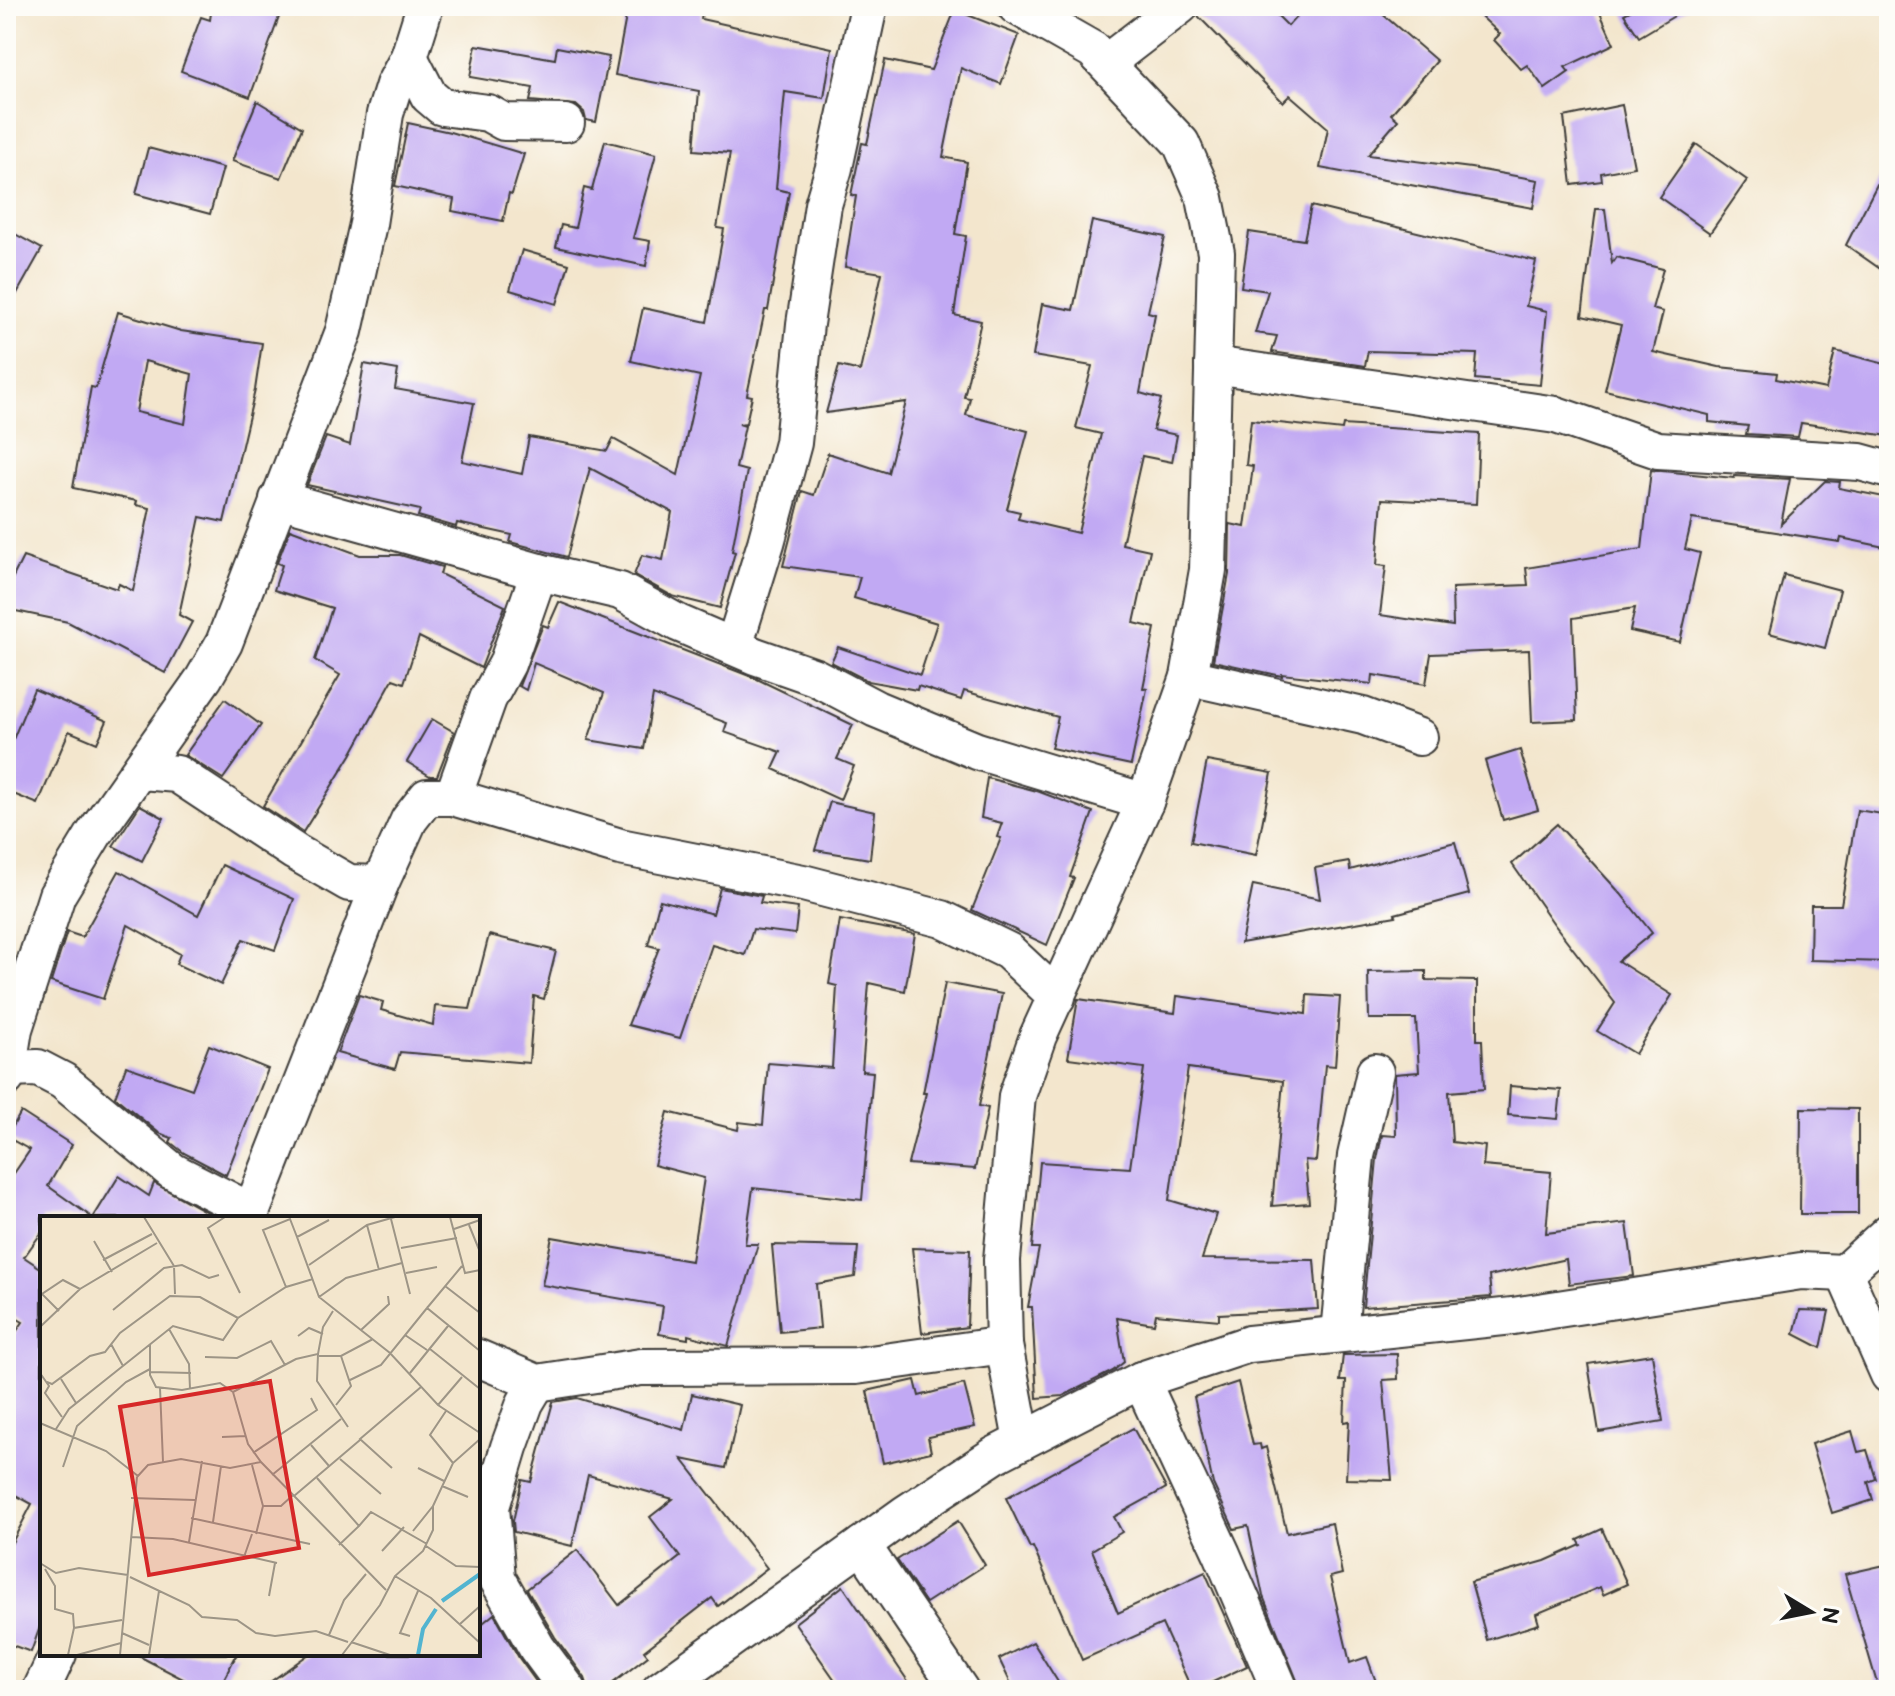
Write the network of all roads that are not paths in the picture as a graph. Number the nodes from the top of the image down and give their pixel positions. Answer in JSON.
{"nodes":[{"id":1,"x":425,"y":6,"type":"edge"},
{"id":2,"x":869,"y":6,"type":"edge"},
{"id":3,"x":1016,"y":6,"type":"edge"},
{"id":4,"x":1180,"y":6,"type":"edge"},
{"id":5,"x":409,"y":57,"type":"junction"},
{"id":6,"x":1106,"y":63,"type":"junction"},
{"id":7,"x":566,"y":123,"type":"dead end"},
{"id":8,"x":1213,"y":365,"type":"junction"},
{"id":9,"x":1889,"y":470,"type":"edge"},
{"id":10,"x":278,"y":499,"type":"junction"},
{"id":11,"x":539,"y":572,"type":"junction"},
{"id":12,"x":734,"y":646,"type":"junction"},
{"id":13,"x":1189,"y":677,"type":"junction"},
{"id":14,"x":1419,"y":737,"type":"dead end"},
{"id":15,"x":141,"y":771,"type":"junction"},
{"id":16,"x":453,"y":797,"type":"junction"},
{"id":17,"x":1145,"y":802,"type":"junction"},
{"id":18,"x":380,"y":884,"type":"junction"},
{"id":19,"x":1057,"y":997,"type":"junction"},
{"id":20,"x":1375,"y":1072,"type":"dead end"},
{"id":21,"x":7,"y":1074,"type":"edge"},
{"id":22,"x":250,"y":1215,"type":"edge"},
{"id":23,"x":1889,"y":1232,"type":"edge"},
{"id":24,"x":1844,"y":1273,"type":"junction"},
{"id":25,"x":1339,"y":1333,"type":"junction"},
{"id":26,"x":1004,"y":1345,"type":"junction"},
{"id":27,"x":480,"y":1359,"type":"edge"},
{"id":28,"x":1889,"y":1375,"type":"edge"},
{"id":29,"x":1141,"y":1380,"type":"junction"},
{"id":30,"x":537,"y":1383,"type":"junction"},
{"id":31,"x":1022,"y":1441,"type":"junction"},
{"id":32,"x":862,"y":1545,"type":"junction"},
{"id":33,"x":57,"y":1656,"type":"edge"},
{"id":34,"x":41,"y":1690,"type":"edge"},
{"id":35,"x":568,"y":1690,"type":"edge"},
{"id":36,"x":660,"y":1690,"type":"edge"},
{"id":37,"x":960,"y":1690,"type":"edge"},
{"id":38,"x":1280,"y":1690,"type":"edge"}],
"edges":[{"from":1,"to":5,"type":"street"},
{"from":2,"to":12,"type":"street"},
{"from":3,"to":6,"type":"street"},
{"from":4,"to":6,"type":"street"},
{"from":5,"to":7,"type":"street"},
{"from":5,"to":10,"type":"street"},
{"from":6,"to":8,"type":"street"},
{"from":8,"to":9,"type":"street"},
{"from":8,"to":13,"type":"street"},
{"from":10,"to":11,"type":"street"},
{"from":10,"to":15,"type":"street"},
{"from":11,"to":12,"type":"street"},
{"from":11,"to":16,"type":"street"},
{"from":12,"to":17,"type":"street"},
{"from":13,"to":14,"type":"street"},
{"from":13,"to":17,"type":"street"},
{"from":15,"to":18,"type":"street"},
{"from":15,"to":21,"type":"street"},
{"from":16,"to":18,"type":"street"},
{"from":16,"to":19,"type":"street"},
{"from":17,"to":19,"type":"street"},
{"from":18,"to":22,"type":"street"},
{"from":19,"to":26,"type":"street"},
{"from":20,"to":25,"type":"street"},
{"from":21,"to":22,"type":"street"},
{"from":23,"to":24,"type":"street"},
{"from":24,"to":25,"type":"street"},
{"from":24,"to":28,"type":"street"},
{"from":25,"to":29,"type":"street"},
{"from":26,"to":30,"type":"street"},
{"from":26,"to":31,"type":"street"},
{"from":27,"to":30,"type":"street"},
{"from":29,"to":31,"type":"street"},
{"from":29,"to":38,"type":"street"},
{"from":30,"to":35,"type":"street"},
{"from":31,"to":32,"type":"street"},
{"from":32,"to":36,"type":"street"},
{"from":32,"to":37,"type":"street"},
{"from":33,"to":34,"type":"street"}]}
